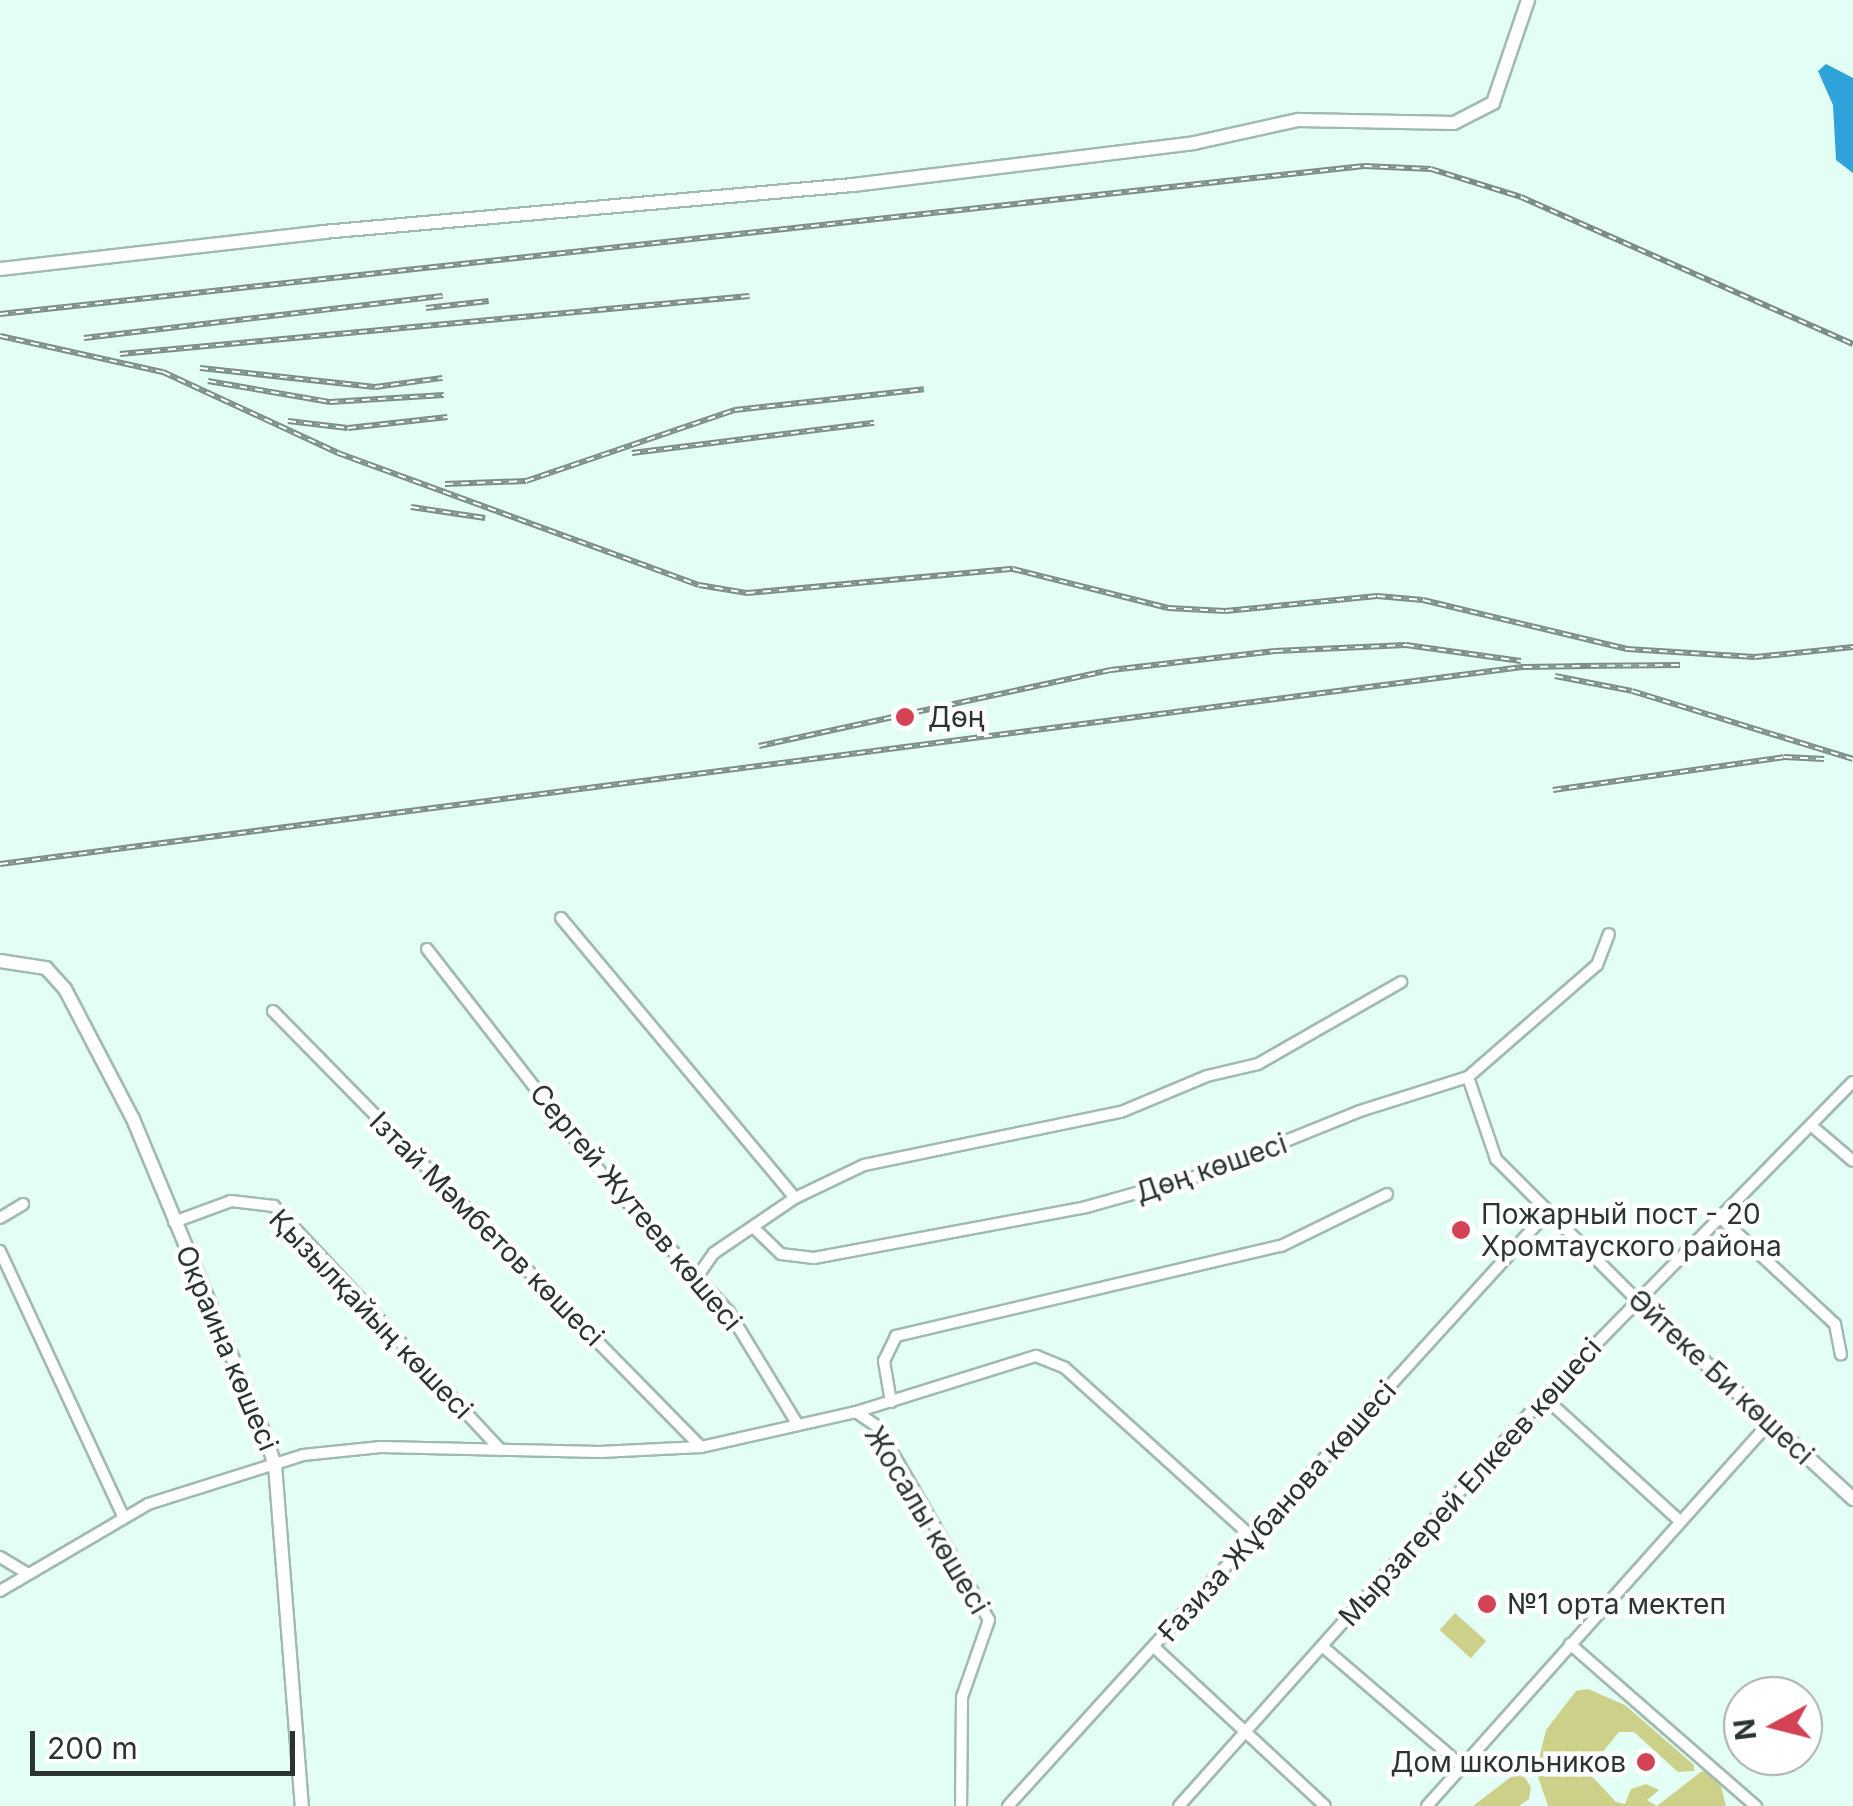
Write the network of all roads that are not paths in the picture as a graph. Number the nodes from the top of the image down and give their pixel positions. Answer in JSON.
{"nodes":[{"id":1,"x":1528,"y":0,"type":"edge"},
{"id":2,"x":0,"y":269,"type":"edge"},
{"id":3,"x":561,"y":918,"type":"dead end"},
{"id":4,"x":1609,"y":934,"type":"dead end"},
{"id":5,"x":427,"y":949,"type":"dead end"},
{"id":6,"x":0,"y":960,"type":"edge"},
{"id":7,"x":1401,"y":982,"type":"dead end"},
{"id":8,"x":273,"y":1011,"type":"dead end"},
{"id":9,"x":1468,"y":1077,"type":"junction"},
{"id":10,"x":1853,"y":1082,"type":"edge"},
{"id":11,"x":1814,"y":1127,"type":"junction"},
{"id":12,"x":1853,"y":1162,"type":"edge"},
{"id":13,"x":1387,"y":1194,"type":"dead end"},
{"id":14,"x":795,"y":1198,"type":"junction"},
{"id":15,"x":23,"y":1204,"type":"dead end"},
{"id":16,"x":1545,"y":1215,"type":"junction"},
{"id":17,"x":0,"y":1218,"type":"edge"},
{"id":18,"x":1723,"y":1220,"type":"junction"},
{"id":19,"x":174,"y":1222,"type":"junction"},
{"id":20,"x":755,"y":1229,"type":"junction"},
{"id":21,"x":0,"y":1251,"type":"edge"},
{"id":22,"x":697,"y":1277,"type":"junction"},
{"id":23,"x":1639,"y":1302,"type":"junction"},
{"id":24,"x":1841,"y":1354,"type":"dead end"},
{"id":25,"x":1544,"y":1397,"type":"junction"},
{"id":26,"x":891,"y":1402,"type":"junction"},
{"id":27,"x":856,"y":1412,"type":"junction"},
{"id":28,"x":1770,"y":1422,"type":"junction"},
{"id":29,"x":798,"y":1425,"type":"junction"},
{"id":30,"x":701,"y":1446,"type":"junction"},
{"id":31,"x":501,"y":1450,"type":"junction"},
{"id":32,"x":275,"y":1465,"type":"junction"},
{"id":33,"x":1853,"y":1499,"type":"edge"},
{"id":34,"x":124,"y":1518,"type":"junction"},
{"id":35,"x":1680,"y":1521,"type":"junction"},
{"id":36,"x":1253,"y":1538,"type":"junction"},
{"id":37,"x":0,"y":1557,"type":"edge"},
{"id":38,"x":28,"y":1574,"type":"junction"},
{"id":39,"x":0,"y":1591,"type":"edge"},
{"id":40,"x":1570,"y":1644,"type":"junction"},
{"id":41,"x":1322,"y":1646,"type":"junction"},
{"id":42,"x":1154,"y":1647,"type":"junction"},
{"id":43,"x":1246,"y":1732,"type":"junction"},
{"id":44,"x":1462,"y":1766,"type":"junction"},
{"id":45,"x":302,"y":1806,"type":"edge"},
{"id":46,"x":961,"y":1806,"type":"edge"},
{"id":47,"x":1008,"y":1806,"type":"edge"},
{"id":48,"x":1179,"y":1806,"type":"edge"},
{"id":49,"x":1325,"y":1806,"type":"edge"},
{"id":50,"x":1427,"y":1806,"type":"edge"},
{"id":51,"x":1756,"y":1806,"type":"edge"}],
"edges":[{"from":1,"to":2,"type":"street"},
{"from":3,"to":14,"type":"street"},
{"from":4,"to":9,"type":"street","name":"Дөң көшесі"},
{"from":5,"to":22,"type":"street","name":"Сергей Жутеев көшесі"},
{"from":6,"to":19,"type":"street","name":"Окраина көшесі"},
{"from":7,"to":14,"type":"street"},
{"from":8,"to":30,"type":"street","name":"Ізтай Мәмбетов көшесі"},
{"from":9,"to":16,"type":"street","name":"Әйтеке Би көшесі"},
{"from":9,"to":20,"type":"street","name":"Дөң көшесі"},
{"from":10,"to":11,"type":"street","name":"Мырзагерей Елкеев көшесі"},
{"from":11,"to":12,"type":"street"},
{"from":11,"to":18,"type":"street","name":"Мырзагерей Елкеев көшесі"},
{"from":13,"to":26,"type":"street"},
{"from":14,"to":20,"type":"street"},
{"from":15,"to":17,"type":"street"},
{"from":16,"to":23,"type":"street","name":"Әйтеке Би көшесі"},
{"from":16,"to":36,"type":"street","name":"Ғазиза Жұбанова көшесі"},
{"from":18,"to":23,"type":"street","name":"Мырзагерей Елкеев көшесі"},
{"from":18,"to":24,"type":"street"},
{"from":19,"to":31,"type":"street","name":"Қызылқайың көшесі"},
{"from":19,"to":32,"type":"street","name":"Окраина көшесі"},
{"from":20,"to":22,"type":"street"},
{"from":21,"to":34,"type":"street"},
{"from":22,"to":29,"type":"street","name":"Сергей Жутеев көшесі"},
{"from":23,"to":25,"type":"street","name":"Мырзагерей Елкеев көшесі"},
{"from":23,"to":28,"type":"street","name":"Әйтеке Би көшесі"},
{"from":25,"to":35,"type":"street"},
{"from":25,"to":41,"type":"street","name":"Мырзагерей Елкеев көшесі"},
{"from":26,"to":27,"type":"street"},
{"from":26,"to":36,"type":"street"},
{"from":27,"to":29,"type":"street"},
{"from":27,"to":46,"type":"street","name":"Жосалы көшесі"},
{"from":28,"to":33,"type":"street","name":"Әйтеке Би көшесі"},
{"from":28,"to":35,"type":"street"},
{"from":29,"to":30,"type":"street"},
{"from":30,"to":31,"type":"street"},
{"from":31,"to":32,"type":"street"},
{"from":32,"to":34,"type":"street"},
{"from":32,"to":45,"type":"street","name":"Окраина көшесі"},
{"from":34,"to":38,"type":"street"},
{"from":35,"to":40,"type":"street"},
{"from":36,"to":42,"type":"street","name":"Ғазиза Жұбанова көшесі"},
{"from":37,"to":38,"type":"street"},
{"from":38,"to":39,"type":"street"},
{"from":40,"to":44,"type":"street"},
{"from":40,"to":51,"type":"street"},
{"from":41,"to":43,"type":"street","name":"Мырзагерей Елкеев көшесі"},
{"from":41,"to":44,"type":"street"},
{"from":42,"to":43,"type":"street"},
{"from":42,"to":47,"type":"street","name":"Ғазиза Жұбанова көшесі"},
{"from":43,"to":48,"type":"street","name":"Мырзагерей Елкеев көшесі"},
{"from":43,"to":49,"type":"street"},
{"from":44,"to":50,"type":"street"}]}
